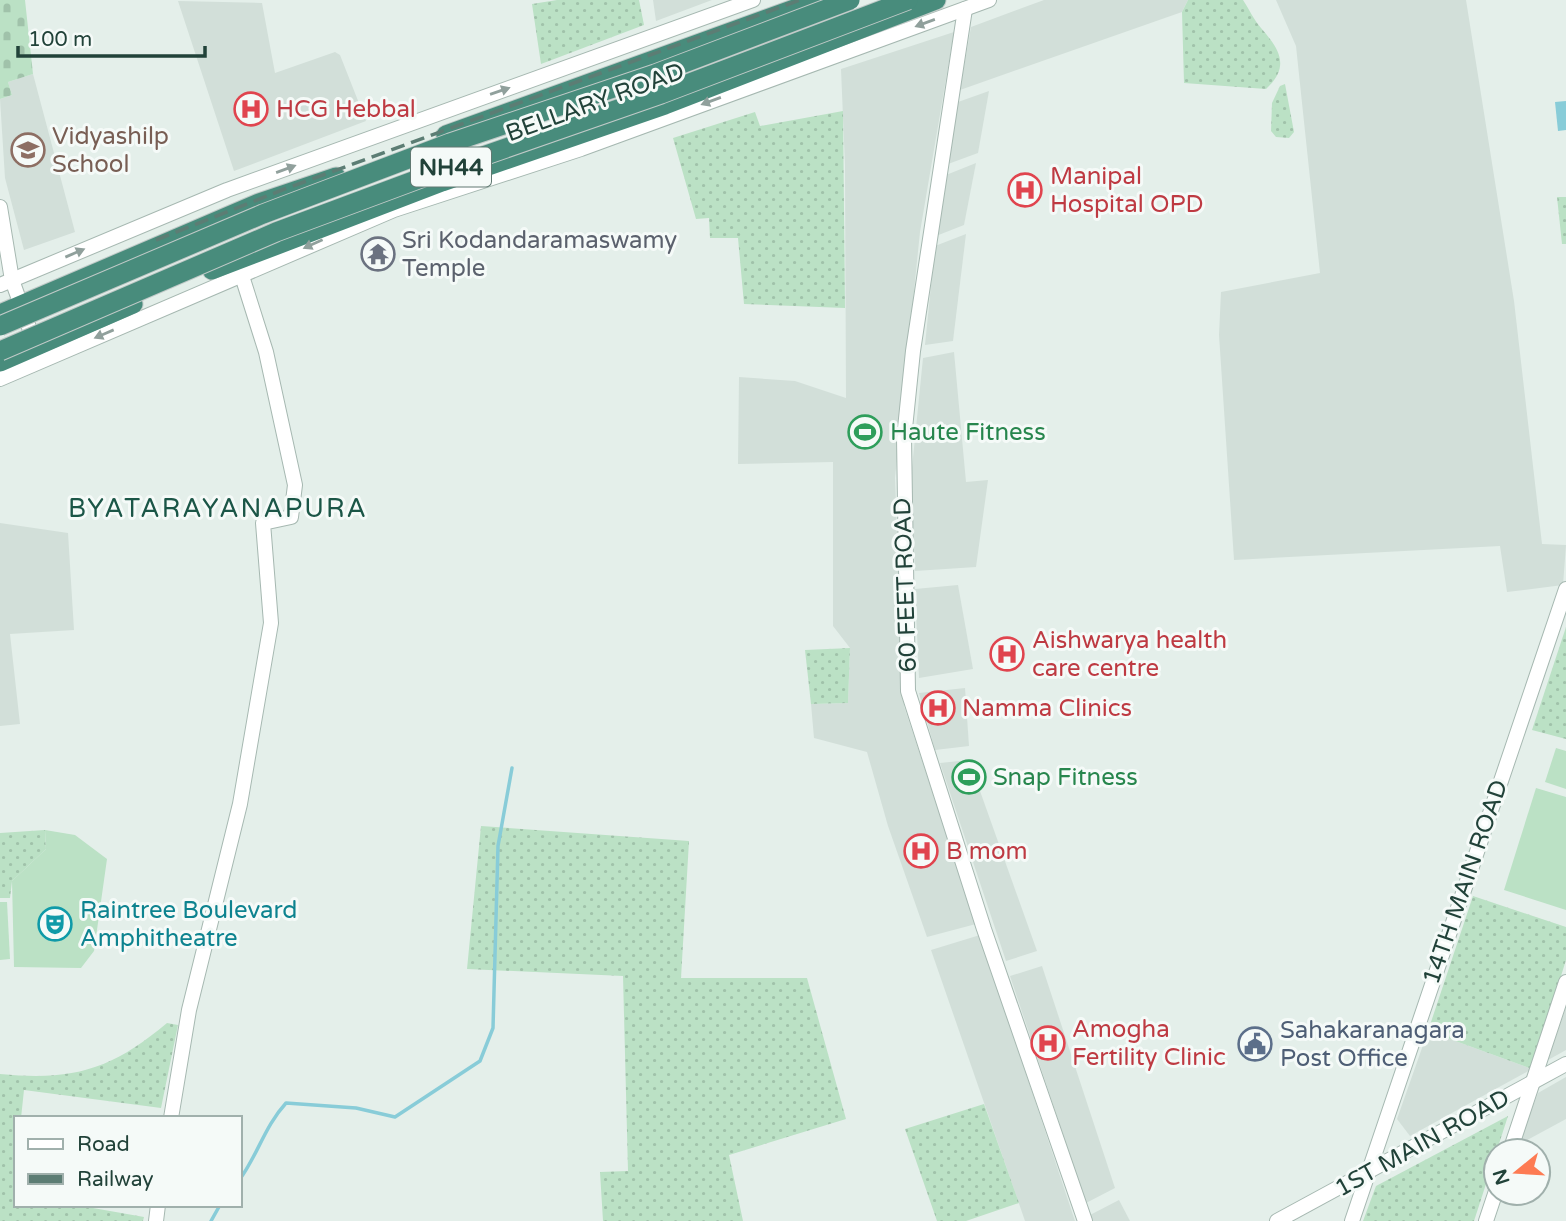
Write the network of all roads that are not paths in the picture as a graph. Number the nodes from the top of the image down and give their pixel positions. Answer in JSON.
{"nodes":[{"id":1,"x":753,"y":0,"type":"edge"},
{"id":2,"x":819,"y":0,"type":"edge"},
{"id":3,"x":850,"y":0,"type":"edge"},
{"id":4,"x":908,"y":0,"type":"edge"},
{"id":5,"x":936,"y":0,"type":"edge"},
{"id":6,"x":989,"y":0,"type":"edge"},
{"id":7,"x":965,"y":9,"type":"junction"},
{"id":8,"x":0,"y":207,"type":"edge"},
{"id":9,"x":242,"y":275,"type":"junction"},
{"id":10,"x":6,"y":283,"type":"edge"},
{"id":11,"x":21,"y":305,"type":"junction"},
{"id":12,"x":0,"y":314,"type":"edge"},
{"id":13,"x":0,"y":326,"type":"edge"},
{"id":14,"x":36,"y":347,"type":"junction"},
{"id":15,"x":0,"y":351,"type":"edge"},
{"id":16,"x":0,"y":362,"type":"edge"},
{"id":17,"x":0,"y":379,"type":"edge"},
{"id":18,"x":1566,"y":590,"type":"edge"},
{"id":19,"x":1566,"y":982,"type":"edge"},
{"id":20,"x":1566,"y":1064,"type":"edge"},
{"id":21,"x":1534,"y":1081,"type":"junction"},
{"id":22,"x":170,"y":1116,"type":"edge"},
{"id":23,"x":1515,"y":1137,"type":"edge"},
{"id":24,"x":1369,"y":1173,"type":"junction"},
{"id":25,"x":1085,"y":1221,"type":"edge"},
{"id":26,"x":1277,"y":1221,"type":"edge"},
{"id":27,"x":1352,"y":1221,"type":"edge"}],
"edges":[{"from":10,"to":1,"type":"street","one_way":true},
{"from":2,"to":11,"type":"highway","name":"BELLARY ROAD"},
{"from":3,"to":13,"type":"highway","name":"BELLARY ROAD","number":"NH44","bridge":true},
{"from":4,"to":15,"type":"highway","name":"BELLARY ROAD","number":"NH44","bridge":true},
{"from":5,"to":14,"type":"highway","name":"BELLARY ROAD"},
{"from":6,"to":7,"type":"street"},
{"from":7,"to":9,"type":"street","one_way":true},
{"from":7,"to":25,"type":"street","name":"60 FEET ROAD"},
{"from":8,"to":10,"type":"street"},
{"from":9,"to":17,"type":"street","one_way":true},
{"from":9,"to":22,"type":"street"},
{"from":10,"to":11,"type":"street"},
{"from":11,"to":12,"type":"highway","name":"BELLARY ROAD"},
{"from":11,"to":14,"type":"street"},
{"from":14,"to":16,"type":"highway","name":"BELLARY ROAD"},
{"from":18,"to":24,"type":"street","name":"14TH MAIN ROAD"},
{"from":19,"to":21,"type":"street"},
{"from":20,"to":21,"type":"street","name":"1ST MAIN ROAD"},
{"from":21,"to":23,"type":"street"},
{"from":21,"to":24,"type":"street","name":"1ST MAIN ROAD"},
{"from":24,"to":26,"type":"street","name":"1ST MAIN ROAD"},
{"from":24,"to":27,"type":"street","name":"14TH MAIN ROAD"}]}
